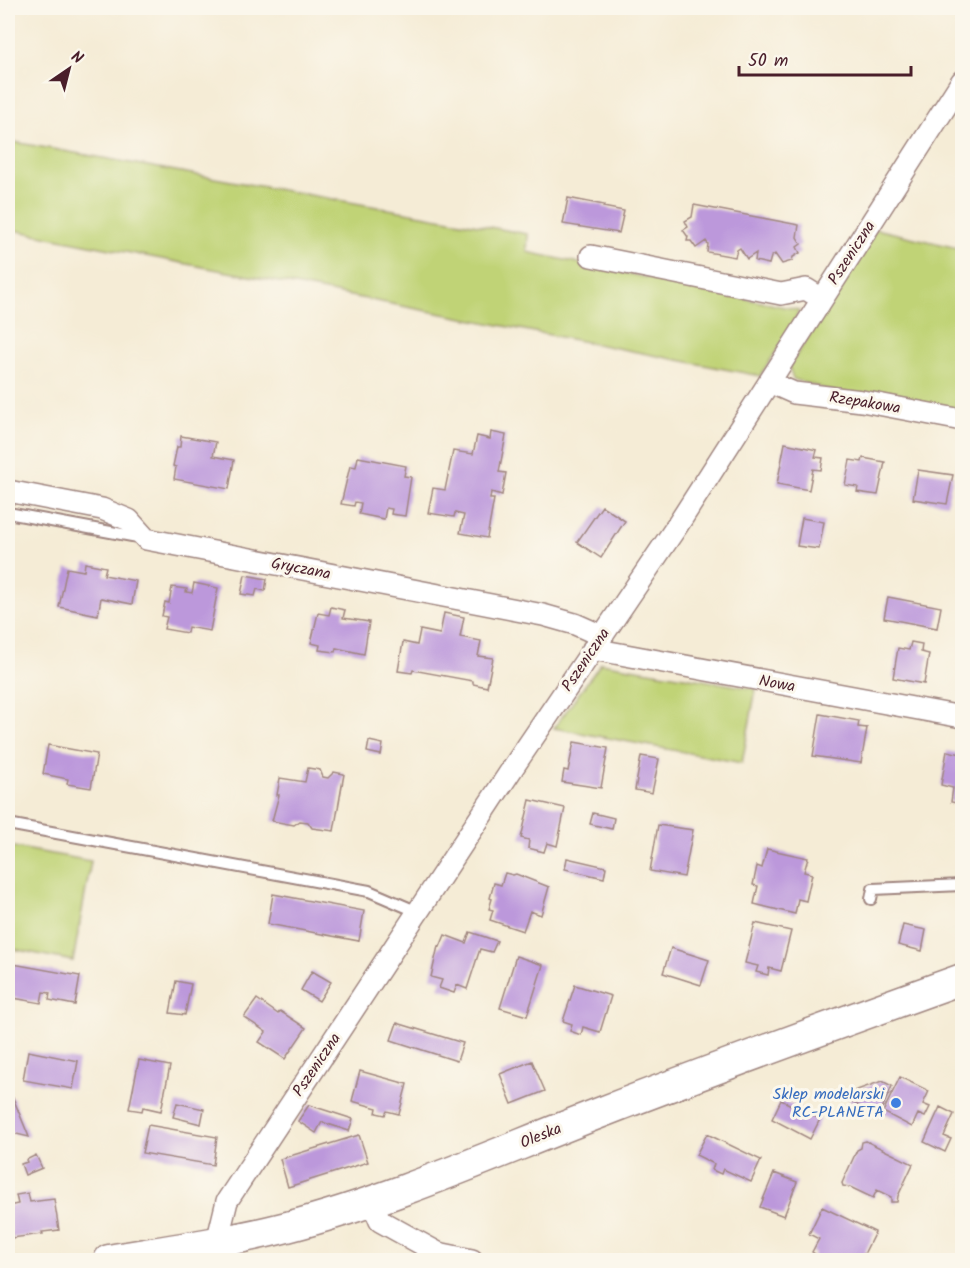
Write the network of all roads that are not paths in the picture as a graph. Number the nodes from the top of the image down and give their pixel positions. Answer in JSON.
{"nodes":[{"id":1,"x":963,"y":81,"type":"edge"},
{"id":2,"x":591,"y":256,"type":"dead end"},
{"id":3,"x":822,"y":299,"type":"junction"},
{"id":4,"x":769,"y":382,"type":"junction"},
{"id":5,"x":963,"y":420,"type":"edge"},
{"id":6,"x":8,"y":490,"type":"edge"},
{"id":7,"x":8,"y":513,"type":"edge"},
{"id":8,"x":146,"y":539,"type":"junction"},
{"id":9,"x":597,"y":643,"type":"junction"},
{"id":10,"x":963,"y":717,"type":"edge"},
{"id":11,"x":8,"y":824,"type":"edge"},
{"id":12,"x":963,"y":885,"type":"edge"},
{"id":13,"x":871,"y":899,"type":"dead end"},
{"id":14,"x":418,"y":912,"type":"junction"},
{"id":15,"x":963,"y":979,"type":"edge"},
{"id":16,"x":372,"y":1201,"type":"junction"},
{"id":17,"x":218,"y":1242,"type":"junction"},
{"id":18,"x":109,"y":1260,"type":"edge"},
{"id":19,"x":472,"y":1260,"type":"edge"}],
"edges":[{"from":1,"to":3,"type":"street","name":"Pszeniczna"},
{"from":2,"to":3,"type":"street"},
{"from":3,"to":4,"type":"street","name":"Pszeniczna"},
{"from":4,"to":5,"type":"street","name":"Rzepakowa"},
{"from":4,"to":9,"type":"street","name":"Pszeniczna"},
{"from":6,"to":8,"type":"street"},
{"from":7,"to":8,"type":"lane"},
{"from":8,"to":9,"type":"street","name":"Gryczana"},
{"from":9,"to":10,"type":"street","name":"Nowa"},
{"from":9,"to":14,"type":"street","name":"Pszeniczna"},
{"from":11,"to":14,"type":"lane"},
{"from":12,"to":13,"type":"lane"},
{"from":14,"to":17,"type":"street","name":"Pszeniczna"},
{"from":15,"to":16,"type":"main road","name":"Oleska"},
{"from":16,"to":17,"type":"main road","name":"Oleska"},
{"from":16,"to":19,"type":"street"},
{"from":17,"to":18,"type":"main road","name":"Oleska"}]}
